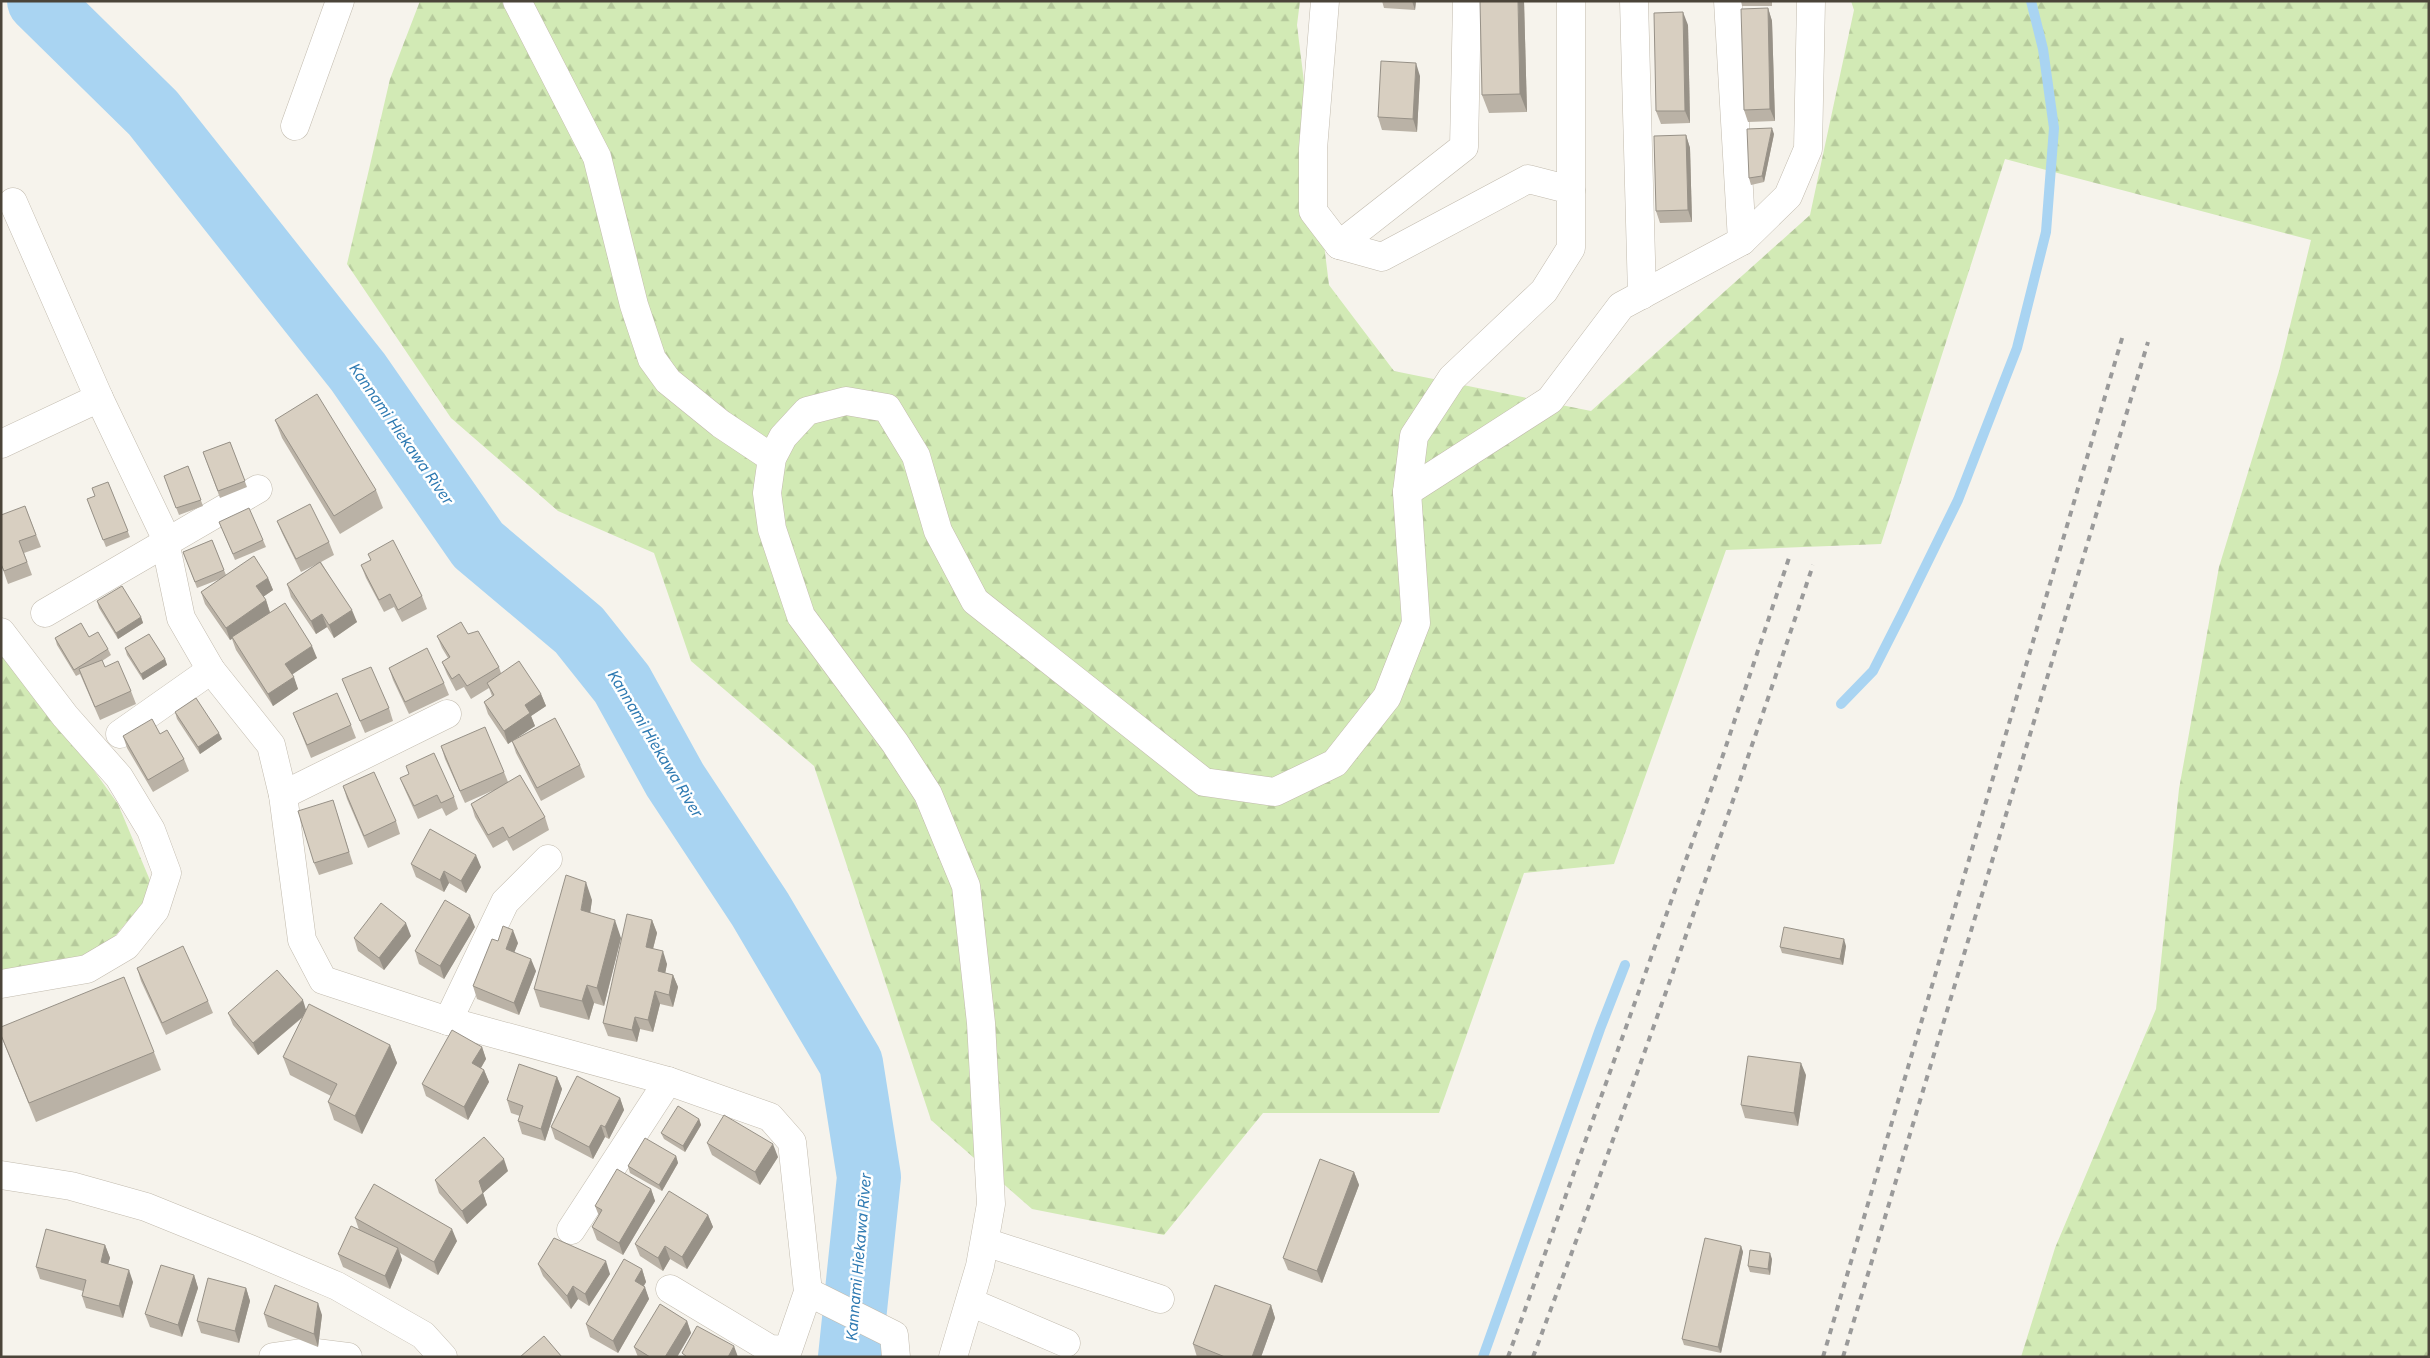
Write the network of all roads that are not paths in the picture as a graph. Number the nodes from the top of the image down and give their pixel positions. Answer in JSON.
{"nodes":[{"id":1,"x":340,"y":1,"type":"edge"},
{"id":2,"x":517,"y":1,"type":"edge"},
{"id":3,"x":1325,"y":1,"type":"edge"},
{"id":4,"x":1467,"y":1,"type":"edge"},
{"id":5,"x":1571,"y":1,"type":"edge"},
{"id":6,"x":1634,"y":1,"type":"edge"},
{"id":7,"x":1728,"y":1,"type":"edge"},
{"id":8,"x":1811,"y":1,"type":"edge"},
{"id":9,"x":295,"y":126,"type":"dead end"},
{"id":10,"x":1570,"y":190,"type":"junction"},
{"id":11,"x":13,"y":202,"type":"dead end"},
{"id":12,"x":1742,"y":241,"type":"junction"},
{"id":13,"x":1339,"y":245,"type":"junction"},
{"id":14,"x":1642,"y":295,"type":"junction"},
{"id":15,"x":99,"y":398,"type":"junction"},
{"id":16,"x":1,"y":444,"type":"edge"},
{"id":17,"x":772,"y":458,"type":"junction"},
{"id":18,"x":258,"y":489,"type":"dead end"},
{"id":19,"x":1407,"y":492,"type":"junction"},
{"id":20,"x":165,"y":544,"type":"junction"},
{"id":21,"x":45,"y":613,"type":"dead end"},
{"id":22,"x":1,"y":632,"type":"edge"},
{"id":23,"x":211,"y":670,"type":"junction"},
{"id":24,"x":447,"y":714,"type":"dead end"},
{"id":25,"x":120,"y":734,"type":"dead end"},
{"id":26,"x":283,"y":795,"type":"junction"},
{"id":27,"x":548,"y":859,"type":"dead end"},
{"id":28,"x":1,"y":984,"type":"edge"},
{"id":29,"x":448,"y":1021,"type":"junction"},
{"id":30,"x":668,"y":1082,"type":"junction"},
{"id":31,"x":1,"y":1175,"type":"edge"},
{"id":32,"x":572,"y":1230,"type":"dead end"},
{"id":33,"x":985,"y":1242,"type":"junction"},
{"id":34,"x":670,"y":1289,"type":"dead end"},
{"id":35,"x":808,"y":1292,"type":"junction"},
{"id":36,"x":1160,"y":1299,"type":"dead end"},
{"id":37,"x":970,"y":1302,"type":"junction"},
{"id":38,"x":1066,"y":1343,"type":"dead end"},
{"id":39,"x":895,"y":1346,"type":"edge"},
{"id":40,"x":273,"y":1357,"type":"edge"},
{"id":41,"x":348,"y":1357,"type":"edge"},
{"id":42,"x":443,"y":1357,"type":"edge"},
{"id":43,"x":953,"y":1357,"type":"edge"}],
"edges":[{"from":1,"to":9,"type":"street"},
{"from":2,"to":17,"type":"street"},
{"from":3,"to":13,"type":"street"},
{"from":4,"to":13,"type":"street"},
{"from":5,"to":10,"type":"street"},
{"from":6,"to":14,"type":"street"},
{"from":7,"to":12,"type":"street"},
{"from":8,"to":12,"type":"street"},
{"from":10,"to":13,"type":"street"},
{"from":10,"to":19,"type":"street"},
{"from":11,"to":15,"type":"street"},
{"from":12,"to":14,"type":"street"},
{"from":14,"to":19,"type":"street"},
{"from":15,"to":16,"type":"street"},
{"from":15,"to":20,"type":"street"},
{"from":17,"to":19,"type":"street"},
{"from":17,"to":33,"type":"street"},
{"from":18,"to":20,"type":"street"},
{"from":20,"to":21,"type":"street"},
{"from":20,"to":23,"type":"street"},
{"from":22,"to":28,"type":"street"},
{"from":23,"to":25,"type":"street"},
{"from":23,"to":26,"type":"street"},
{"from":24,"to":26,"type":"street"},
{"from":26,"to":29,"type":"street"},
{"from":27,"to":29,"type":"street"},
{"from":29,"to":30,"type":"street"},
{"from":30,"to":32,"type":"street"},
{"from":30,"to":35,"type":"street"},
{"from":31,"to":42,"type":"street"},
{"from":33,"to":36,"type":"street"},
{"from":33,"to":37,"type":"street"},
{"from":34,"to":35,"type":"street"},
{"from":35,"to":39,"type":"street"},
{"from":37,"to":38,"type":"street"},
{"from":37,"to":43,"type":"street"},
{"from":40,"to":41,"type":"street"}]}
